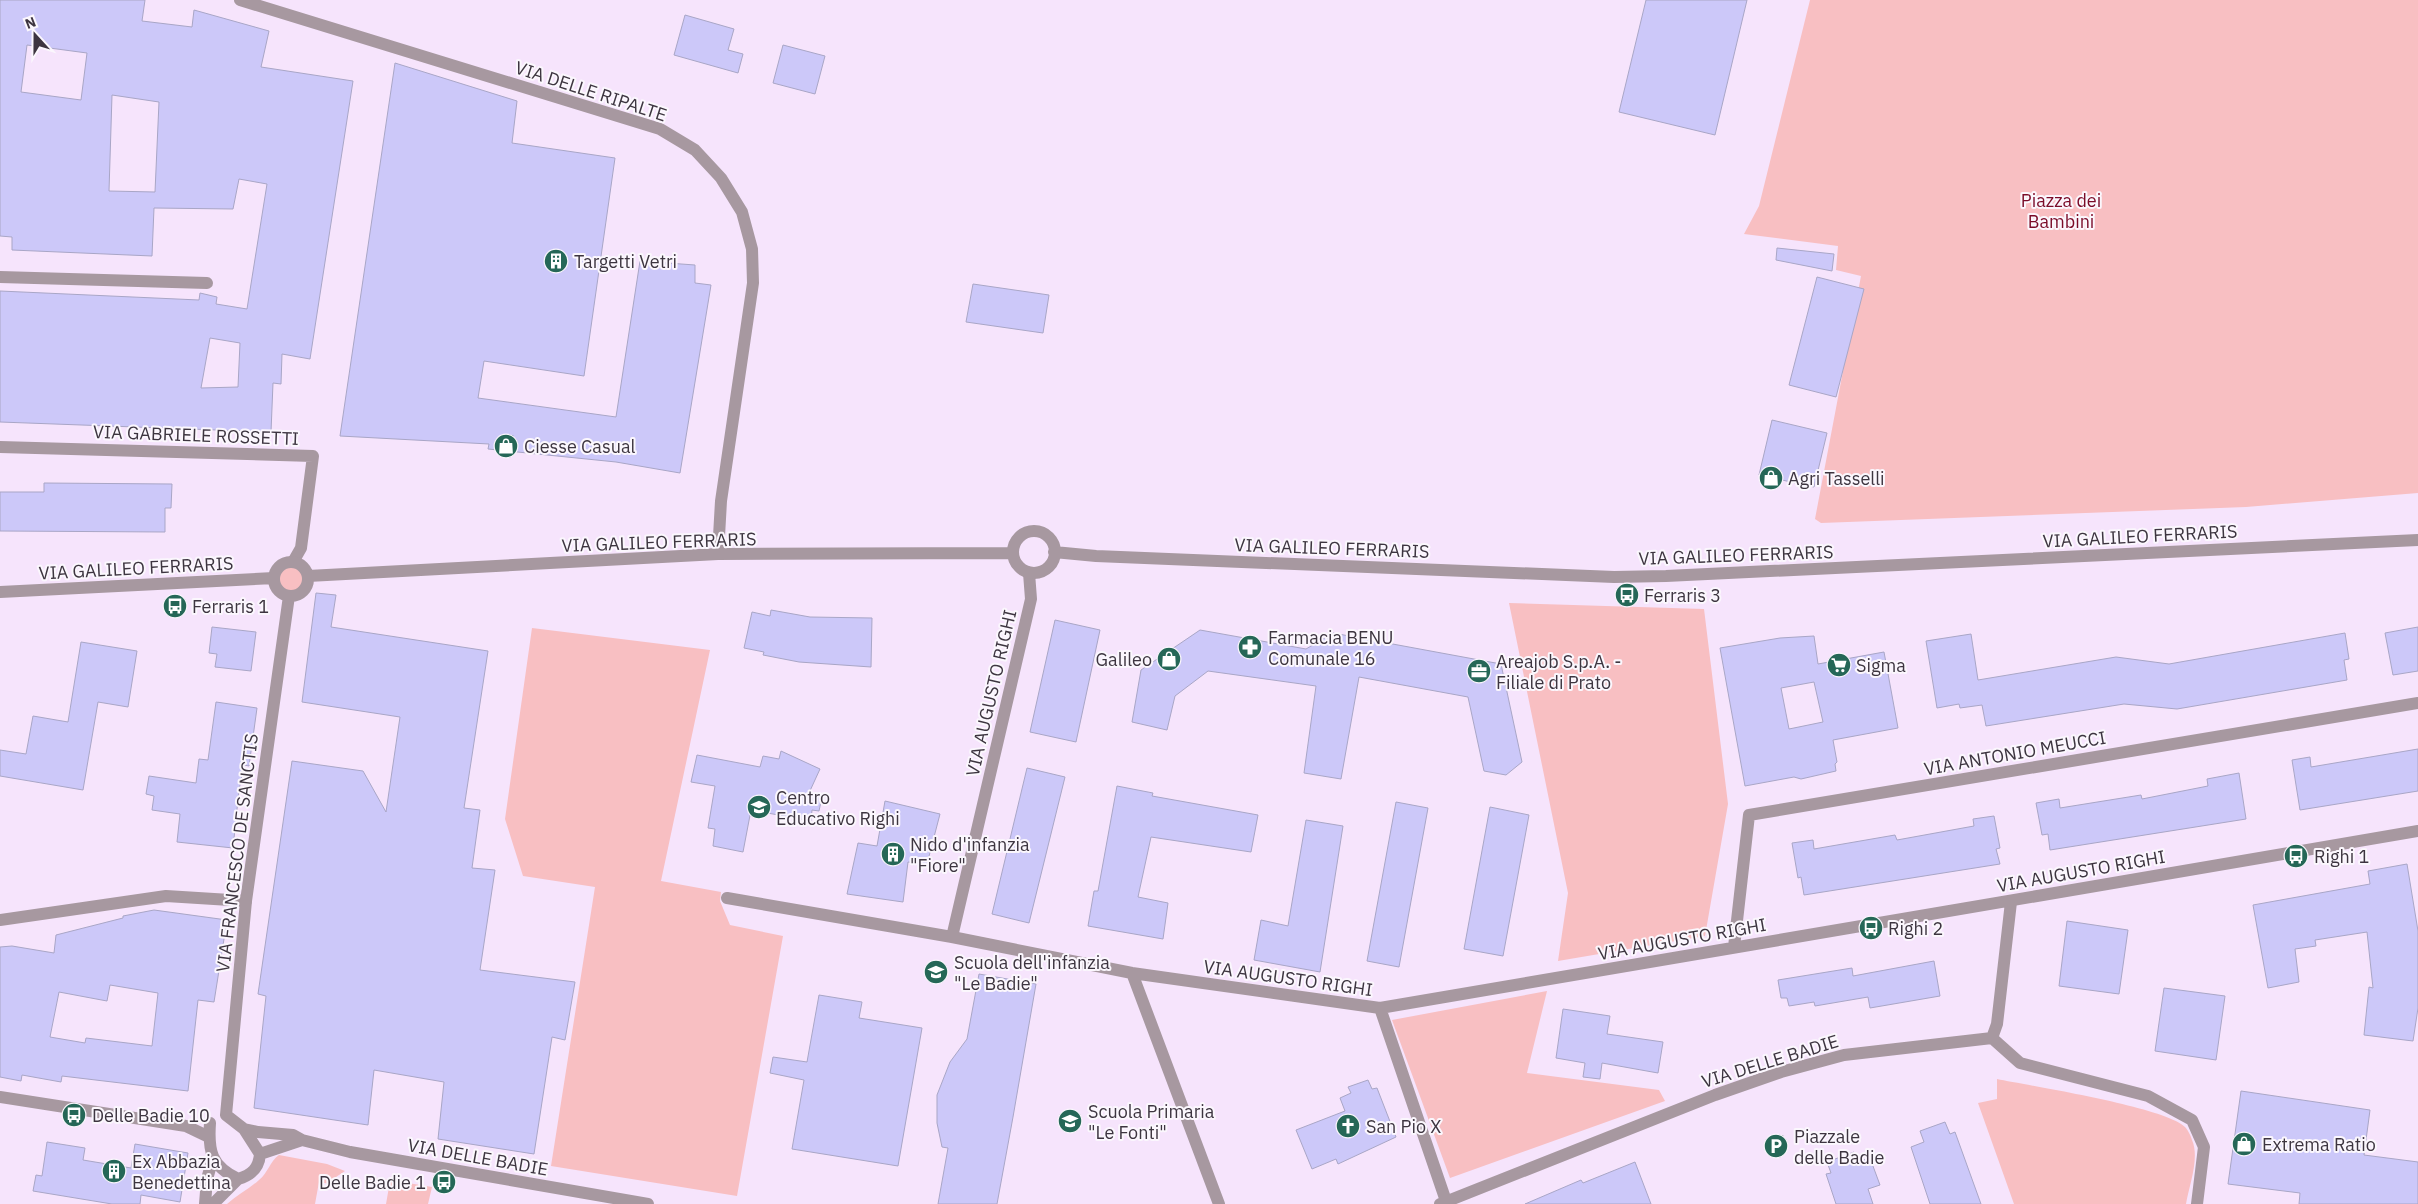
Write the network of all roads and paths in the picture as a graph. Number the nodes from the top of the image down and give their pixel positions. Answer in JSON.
{"nodes":[{"id":1,"x":240,"y":0,"type":"edge"},
{"id":2,"x":0,"y":277,"type":"edge"},
{"id":3,"x":207,"y":283,"type":"dead end"},
{"id":4,"x":0,"y":447,"type":"edge"},
{"id":5,"x":2418,"y":540,"type":"edge"},
{"id":6,"x":1054,"y":552,"type":"junction"},
{"id":7,"x":1013,"y":553,"type":"junction"},
{"id":8,"x":718,"y":554,"type":"junction"},
{"id":9,"x":293,"y":562,"type":"junction"},
{"id":10,"x":1029,"y":573,"type":"junction"},
{"id":11,"x":308,"y":576,"type":"junction"},
{"id":12,"x":274,"y":578,"type":"junction"},
{"id":13,"x":0,"y":592,"type":"edge"},
{"id":14,"x":289,"y":596,"type":"junction"},
{"id":15,"x":2418,"y":703,"type":"edge"},
{"id":16,"x":2418,"y":830,"type":"edge"},
{"id":17,"x":727,"y":898,"type":"dead end"},
{"id":18,"x":246,"y":901,"type":"junction"},
{"id":19,"x":2011,"y":902,"type":"junction"},
{"id":20,"x":0,"y":920,"type":"edge"},
{"id":21,"x":952,"y":937,"type":"junction"},
{"id":22,"x":1734,"y":947,"type":"junction"},
{"id":23,"x":1132,"y":973,"type":"junction"},
{"id":24,"x":1380,"y":1008,"type":"junction"},
{"id":25,"x":1992,"y":1038,"type":"junction"},
{"id":26,"x":0,"y":1097,"type":"edge"},
{"id":27,"x":226,"y":1115,"type":"junction"},
{"id":28,"x":210,"y":1122,"type":"junction"},
{"id":29,"x":186,"y":1126,"type":"junction"},
{"id":30,"x":244,"y":1129,"type":"junction"},
{"id":31,"x":209,"y":1137,"type":"junction"},
{"id":32,"x":302,"y":1140,"type":"junction"},
{"id":33,"x":260,"y":1154,"type":"junction"},
{"id":34,"x":213,"y":1158,"type":"junction"},
{"id":35,"x":238,"y":1179,"type":"junction"},
{"id":36,"x":616,"y":1201,"type":"edge"},
{"id":37,"x":1444,"y":1203,"type":"edge"},
{"id":38,"x":205,"y":1204,"type":"edge"},
{"id":39,"x":213,"y":1204,"type":"edge"},
{"id":40,"x":648,"y":1204,"type":"edge"},
{"id":41,"x":1219,"y":1204,"type":"edge"},
{"id":42,"x":2197,"y":1204,"type":"edge"}],
"edges":[{"from":1,"to":8,"type":"street","name":"VIA DELLE RIPALTE"},
{"from":2,"to":3,"type":"street"},
{"from":4,"to":9,"type":"street","name":"VIA GABRIELE ROSSETTI"},
{"from":5,"to":6,"type":"street","name":"VIA GALILEO FERRARIS"},
{"from":6,"to":7,"type":"street"},
{"from":6,"to":10,"type":"street"},
{"from":7,"to":8,"type":"street","name":"VIA GALILEO FERRARIS"},
{"from":7,"to":10,"type":"street"},
{"from":8,"to":11,"type":"street","name":"VIA GALILEO FERRARIS"},
{"from":9,"to":11,"type":"street"},
{"from":9,"to":12,"type":"street"},
{"from":10,"to":21,"type":"street","name":"VIA AUGUSTO RIGHI"},
{"from":11,"to":14,"type":"street"},
{"from":12,"to":13,"type":"street","name":"VIA GALILEO FERRARIS"},
{"from":12,"to":14,"type":"street"},
{"from":14,"to":18,"type":"street","name":"VIA FRANCESCO DE SANCTIS"},
{"from":15,"to":22,"type":"street","name":"VIA ANTONIO MEUCCI"},
{"from":16,"to":19,"type":"street","name":"VIA AUGUSTO RIGHI"},
{"from":17,"to":21,"type":"street","name":"VIA AUGUSTO RIGHI"},
{"from":18,"to":20,"type":"street"},
{"from":18,"to":27,"type":"street","name":"VIA FRANCESCO DE SANCTIS"},
{"from":19,"to":22,"type":"street","name":"VIA AUGUSTO RIGHI"},
{"from":19,"to":25,"type":"street"},
{"from":21,"to":23,"type":"street","name":"VIA AUGUSTO RIGHI"},
{"from":22,"to":24,"type":"street","name":"VIA AUGUSTO RIGHI"},
{"from":23,"to":24,"type":"street","name":"VIA AUGUSTO RIGHI"},
{"from":23,"to":41,"type":"street"},
{"from":24,"to":37,"type":"street"},
{"from":25,"to":37,"type":"street","name":"VIA DELLE BADIE"},
{"from":25,"to":42,"type":"street"},
{"from":26,"to":29,"type":"street"},
{"from":27,"to":28,"type":"street"},
{"from":27,"to":30,"type":"street"},
{"from":28,"to":29,"type":"street"},
{"from":28,"to":31,"type":"street"},
{"from":29,"to":31,"type":"street"},
{"from":30,"to":32,"type":"street","name":"VIA DELLE BADIE"},
{"from":30,"to":33,"type":"street"},
{"from":31,"to":34,"type":"street"},
{"from":32,"to":33,"type":"street"},
{"from":32,"to":36,"type":"street","name":"VIA DELLE BADIE"},
{"from":33,"to":35,"type":"street"},
{"from":34,"to":35,"type":"street"},
{"from":34,"to":38,"type":"street"},
{"from":35,"to":39,"type":"street"},
{"from":36,"to":40,"type":"street","name":"VIA DELLE BADIE"}]}
